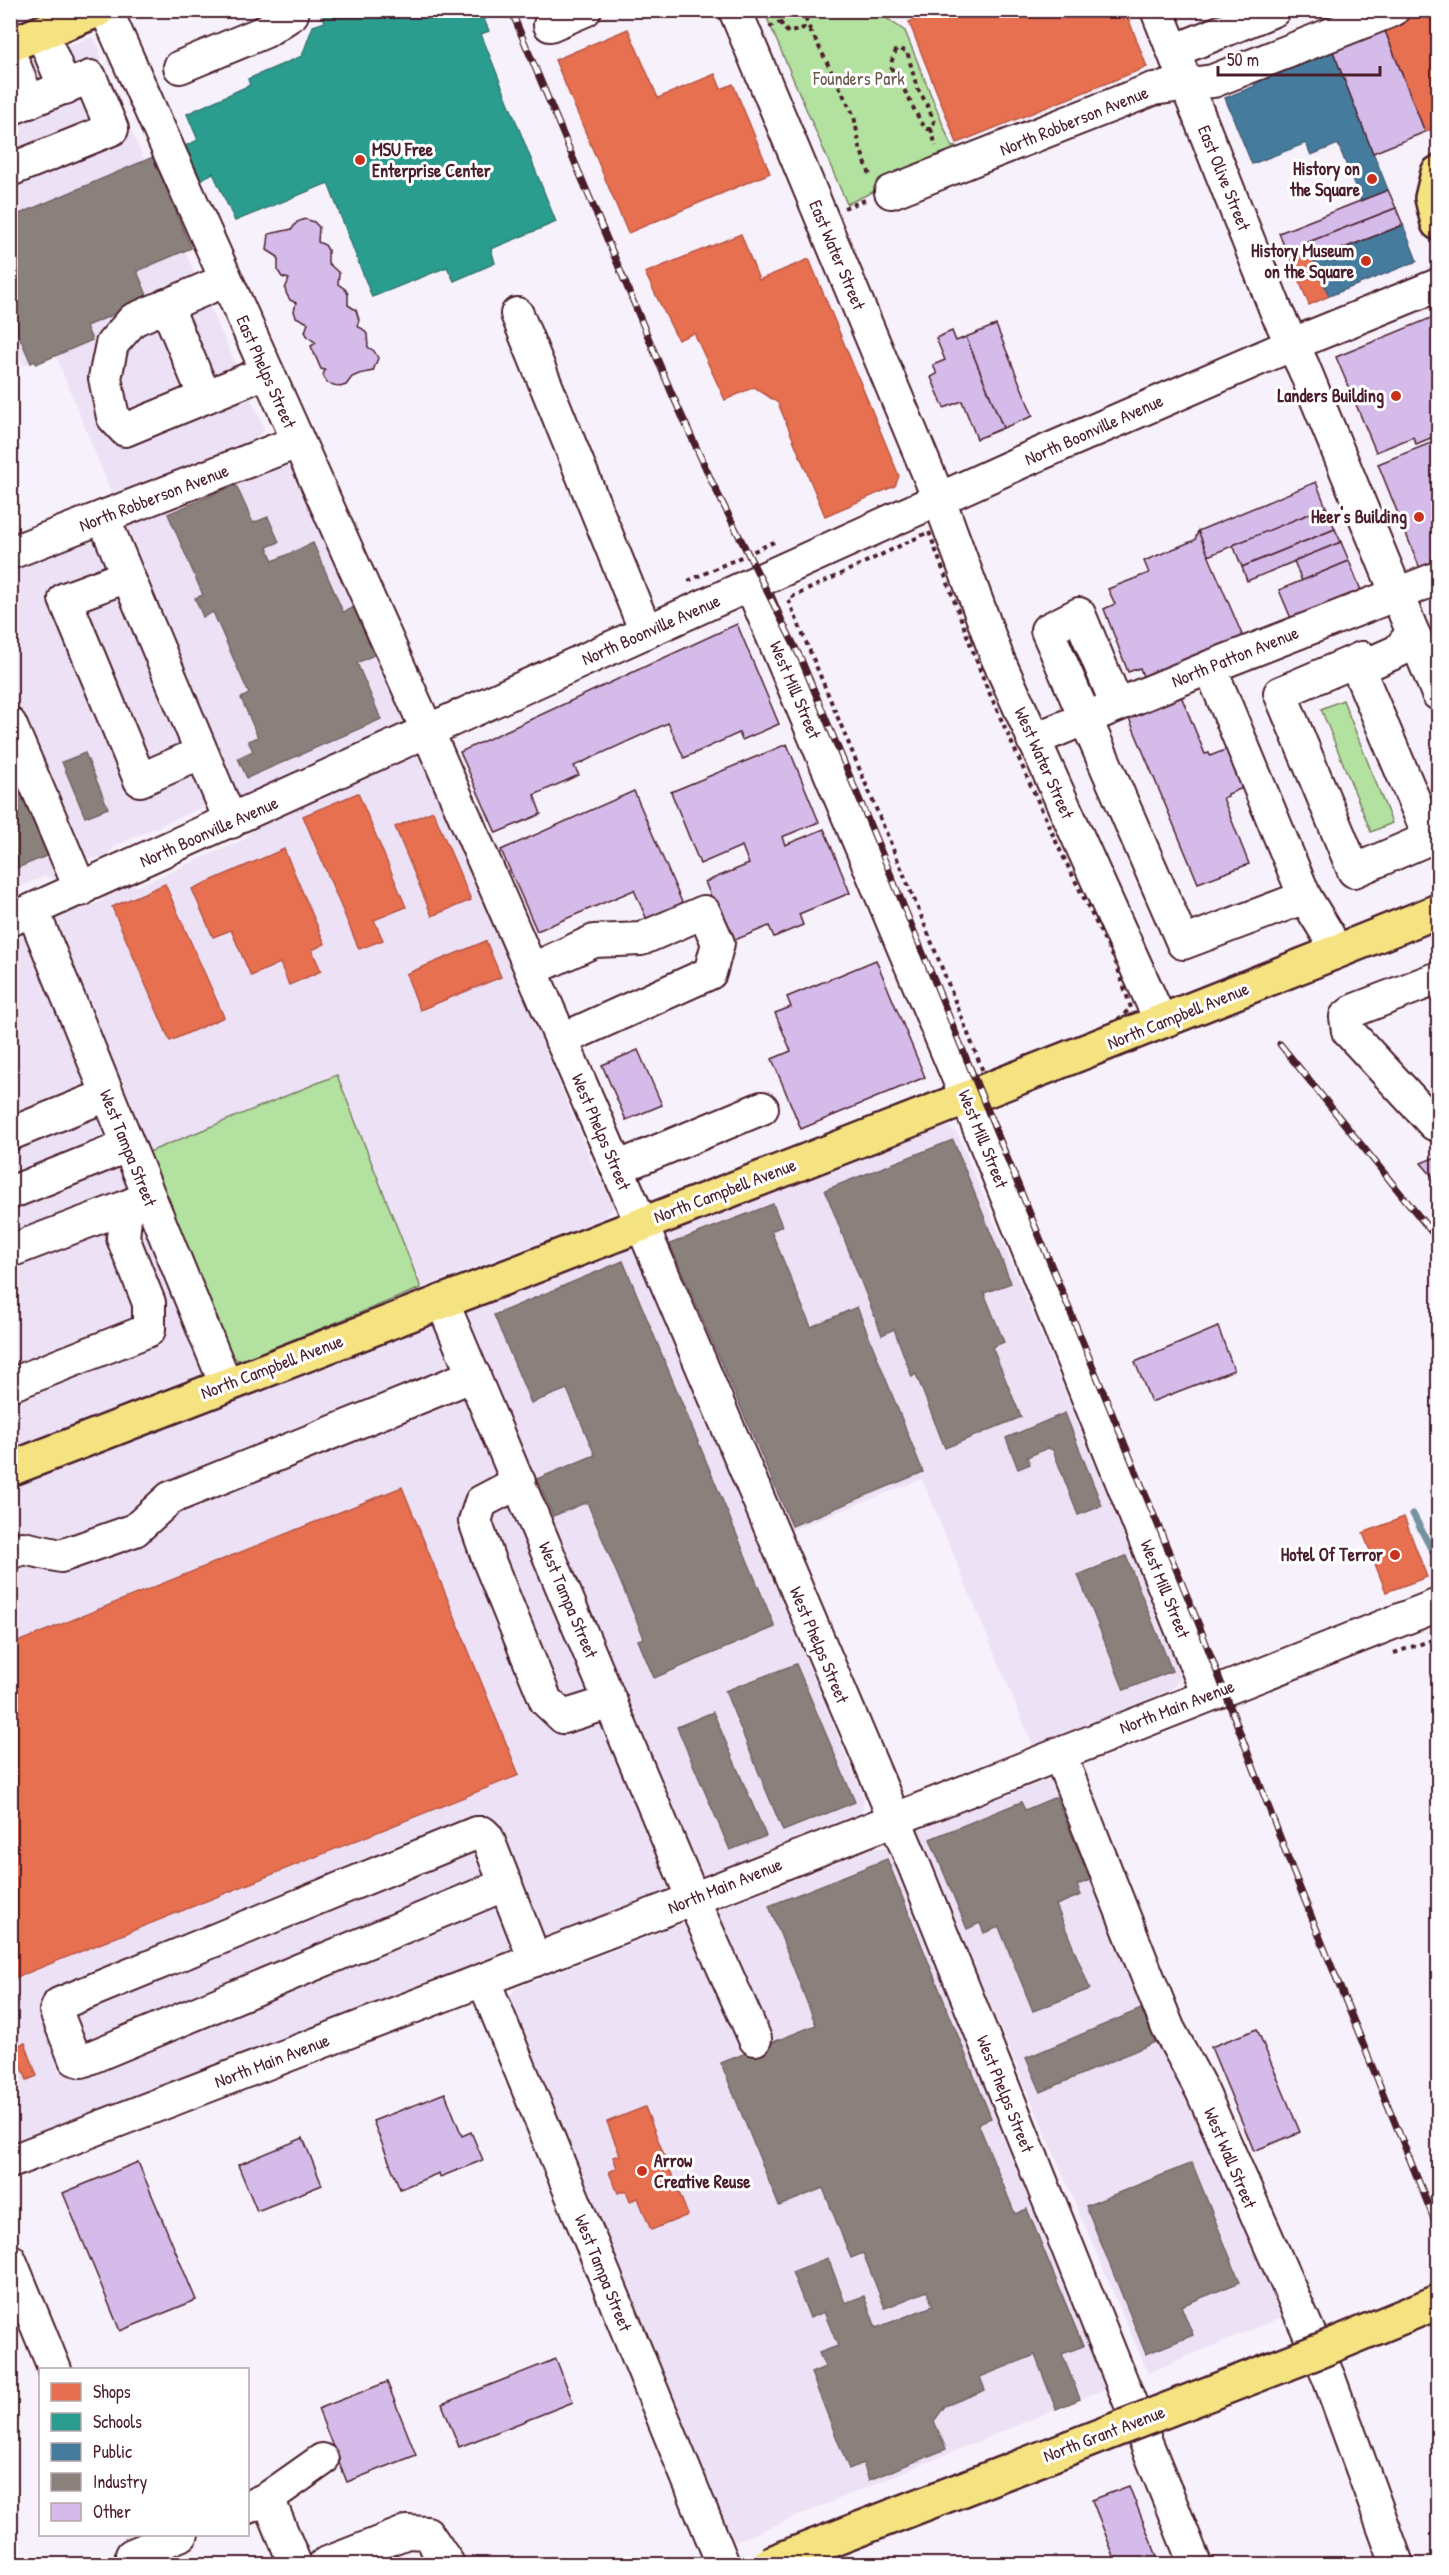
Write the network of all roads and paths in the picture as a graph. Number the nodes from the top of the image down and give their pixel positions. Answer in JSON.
{"nodes":[{"id":1,"x":98,"y":10,"type":"edge"},
{"id":2,"x":106,"y":10,"type":"edge"},
{"id":3,"x":293,"y":10,"type":"edge"},
{"id":4,"x":585,"y":10,"type":"edge"},
{"id":5,"x":735,"y":10,"type":"edge"},
{"id":6,"x":780,"y":10,"type":"edge"},
{"id":7,"x":802,"y":10,"type":"edge"},
{"id":8,"x":1157,"y":10,"type":"edge"},
{"id":9,"x":1274,"y":10,"type":"edge"},
{"id":10,"x":1393,"y":10,"type":"edge"},
{"id":11,"x":780,"y":21,"type":"junction"},
{"id":12,"x":550,"y":25,"type":"dead end"},
{"id":13,"x":767,"y":28,"type":"dead end"},
{"id":14,"x":42,"y":33,"type":"junction"},
{"id":15,"x":812,"y":33,"type":"junction"},
{"id":16,"x":10,"y":45,"type":"edge"},
{"id":17,"x":1174,"y":51,"type":"junction"},
{"id":18,"x":10,"y":55,"type":"edge"},
{"id":19,"x":180,"y":67,"type":"dead end"},
{"id":20,"x":1186,"y":84,"type":"junction"},
{"id":21,"x":64,"y":88,"type":"junction"},
{"id":22,"x":20,"y":106,"type":"edge"},
{"id":23,"x":932,"y":129,"type":"junction"},
{"id":24,"x":10,"y":170,"type":"edge"},
{"id":25,"x":944,"y":173,"type":"junction"},
{"id":26,"x":1438,"y":173,"type":"edge"},
{"id":27,"x":876,"y":192,"type":"junction"},
{"id":28,"x":847,"y":207,"type":"dead end"},
{"id":29,"x":1438,"y":223,"type":"edge"},
{"id":30,"x":226,"y":280,"type":"junction"},
{"id":31,"x":1438,"y":285,"type":"edge"},
{"id":32,"x":166,"y":305,"type":"junction"},
{"id":33,"x":517,"y":314,"type":"dead end"},
{"id":34,"x":1293,"y":344,"type":"junction"},
{"id":35,"x":266,"y":372,"type":"junction"},
{"id":36,"x":205,"y":398,"type":"junction"},
{"id":37,"x":297,"y":442,"type":"junction"},
{"id":38,"x":939,"y":499,"type":"junction"},
{"id":39,"x":103,"y":517,"type":"junction"},
{"id":40,"x":10,"y":554,"type":"edge"},
{"id":41,"x":127,"y":576,"type":"junction"},
{"id":42,"x":1438,"y":578,"type":"edge"},
{"id":43,"x":751,"y":585,"type":"junction"},
{"id":44,"x":1397,"y":593,"type":"junction"},
{"id":45,"x":646,"y":632,"type":"junction"},
{"id":46,"x":1411,"y":638,"type":"junction"},
{"id":47,"x":1358,"y":660,"type":"junction"},
{"id":48,"x":1210,"y":667,"type":"junction"},
{"id":49,"x":1438,"y":694,"type":"edge"},
{"id":50,"x":1117,"y":705,"type":"junction"},
{"id":51,"x":1086,"y":718,"type":"junction"},
{"id":52,"x":10,"y":724,"type":"edge"},
{"id":53,"x":428,"y":732,"type":"junction"},
{"id":54,"x":1033,"y":740,"type":"junction"},
{"id":55,"x":201,"y":753,"type":"junction"},
{"id":56,"x":231,"y":822,"type":"junction"},
{"id":57,"x":902,"y":868,"type":"joint"},
{"id":58,"x":81,"y":890,"type":"junction"},
{"id":59,"x":1305,"y":897,"type":"junction"},
{"id":60,"x":1438,"y":911,"type":"edge"},
{"id":61,"x":22,"y":915,"type":"edge"},
{"id":62,"x":1335,"y":953,"type":"junction"},
{"id":63,"x":531,"y":970,"type":"junction"},
{"id":64,"x":1438,"y":978,"type":"edge"},
{"id":65,"x":1161,"y":1022,"type":"junction"},
{"id":66,"x":561,"y":1040,"type":"junction"},
{"id":67,"x":107,"y":1095,"type":"junction"},
{"id":68,"x":967,"y":1099,"type":"junction"},
{"id":69,"x":762,"y":1108,"type":"dead end"},
{"id":70,"x":1438,"y":1122,"type":"edge"},
{"id":71,"x":10,"y":1134,"type":"edge"},
{"id":72,"x":127,"y":1146,"type":"junction"},
{"id":73,"x":617,"y":1168,"type":"junction"},
{"id":74,"x":10,"y":1193,"type":"edge"},
{"id":75,"x":137,"y":1202,"type":"junction"},
{"id":76,"x":640,"y":1223,"type":"junction"},
{"id":77,"x":10,"y":1251,"type":"edge"},
{"id":78,"x":442,"y":1301,"type":"junction"},
{"id":79,"x":474,"y":1375,"type":"junction"},
{"id":80,"x":10,"y":1385,"type":"edge"},
{"id":81,"x":226,"y":1385,"type":"junction"},
{"id":82,"x":10,"y":1469,"type":"edge"},
{"id":83,"x":519,"y":1482,"type":"junction"},
{"id":84,"x":10,"y":1553,"type":"edge"},
{"id":85,"x":1438,"y":1605,"type":"edge"},
{"id":86,"x":1208,"y":1695,"type":"junction"},
{"id":87,"x":611,"y":1702,"type":"junction"},
{"id":88,"x":1059,"y":1753,"type":"junction"},
{"id":89,"x":893,"y":1819,"type":"junction"},
{"id":90,"x":506,"y":1884,"type":"junction"},
{"id":91,"x":693,"y":1899,"type":"junction"},
{"id":92,"x":535,"y":1960,"type":"junction"},
{"id":93,"x":484,"y":1980,"type":"junction"},
{"id":94,"x":755,"y":2039,"type":"dead end"},
{"id":95,"x":10,"y":2162,"type":"edge"},
{"id":96,"x":10,"y":2260,"type":"edge"},
{"id":97,"x":1438,"y":2302,"type":"edge"},
{"id":98,"x":54,"y":2368,"type":"edge"},
{"id":99,"x":322,"y":2460,"type":"dead end"},
{"id":100,"x":258,"y":2502,"type":"edge"},
{"id":101,"x":179,"y":2536,"type":"edge"},
{"id":102,"x":130,"y":2552,"type":"edge"},
{"id":103,"x":296,"y":2565,"type":"edge"},
{"id":104,"x":325,"y":2565,"type":"edge"},
{"id":105,"x":448,"y":2565,"type":"edge"},
{"id":106,"x":723,"y":2565,"type":"edge"},
{"id":107,"x":769,"y":2565,"type":"edge"},
{"id":108,"x":1195,"y":2565,"type":"edge"},
{"id":109,"x":1397,"y":2565,"type":"edge"}],
"edges":[{"from":1,"to":14,"type":"main road"},
{"from":2,"to":30,"type":"street","name":"East Phelps Street"},
{"from":3,"to":19,"type":"street"},
{"from":4,"to":12,"type":"street"},
{"from":5,"to":38,"type":"street","name":"East Water Street"},
{"from":6,"to":11,"type":"path"},
{"from":7,"to":15,"type":"path"},
{"from":8,"to":17,"type":"street","name":"East Olive Street"},
{"from":9,"to":17,"type":"street"},
{"from":10,"to":20,"type":"street","name":"North Robberson Avenue"},
{"from":11,"to":13,"type":"path"},
{"from":11,"to":15,"type":"path"},
{"from":14,"to":16,"type":"main road"},
{"from":14,"to":21,"type":"street"},
{"from":15,"to":27,"type":"path"},
{"from":17,"to":20,"type":"street","name":"East Olive Street"},
{"from":18,"to":22,"type":"street"},
{"from":20,"to":25,"type":"street","name":"North Robberson Avenue"},
{"from":20,"to":34,"type":"street","name":"East Olive Street"},
{"from":21,"to":22,"type":"street"},
{"from":21,"to":24,"type":"street"},
{"from":23,"to":23,"type":"path"},
{"from":23,"to":25,"type":"path"},
{"from":25,"to":27,"type":"street","name":"North Robberson Avenue"},
{"from":26,"to":29,"type":"main road"},
{"from":27,"to":28,"type":"path"},
{"from":30,"to":32,"type":"street"},
{"from":30,"to":35,"type":"street","name":"East Phelps Street"},
{"from":31,"to":34,"type":"street","name":"North Boonville Avenue"},
{"from":32,"to":36,"type":"street"},
{"from":32,"to":36,"type":"street"},
{"from":33,"to":45,"type":"street"},
{"from":34,"to":38,"type":"street","name":"North Boonville Avenue"},
{"from":34,"to":44,"type":"street","name":"East Olive Street"},
{"from":35,"to":36,"type":"street"},
{"from":35,"to":37,"type":"street","name":"East Phelps Street"},
{"from":37,"to":39,"type":"street","name":"North Robberson Avenue"},
{"from":37,"to":53,"type":"street","name":"East Phelps Street"},
{"from":38,"to":43,"type":"street","name":"North Boonville Avenue"},
{"from":38,"to":54,"type":"street","name":"West Water Street"},
{"from":39,"to":40,"type":"street","name":"North Robberson Avenue"},
{"from":39,"to":41,"type":"street"},
{"from":41,"to":55,"type":"street"},
{"from":41,"to":55,"type":"street"},
{"from":42,"to":44,"type":"street","name":"North Patton Avenue"},
{"from":43,"to":45,"type":"street","name":"North Boonville Avenue"},
{"from":43,"to":68,"type":"street","name":"West Mill Street"},
{"from":44,"to":46,"type":"street","name":"East Olive Street"},
{"from":44,"to":48,"type":"street","name":"North Patton Avenue"},
{"from":45,"to":53,"type":"street","name":"North Boonville Avenue"},
{"from":46,"to":47,"type":"street"},
{"from":46,"to":49,"type":"street","name":"East Olive Street"},
{"from":47,"to":47,"type":"street"},
{"from":48,"to":50,"type":"street","name":"North Patton Avenue"},
{"from":48,"to":59,"type":"street"},
{"from":50,"to":51,"type":"street","name":"North Patton Avenue"},
{"from":50,"to":51,"type":"street"},
{"from":51,"to":54,"type":"street","name":"North Patton Avenue"},
{"from":51,"to":59,"type":"street"},
{"from":52,"to":58,"type":"street"},
{"from":53,"to":56,"type":"street","name":"North Boonville Avenue"},
{"from":53,"to":63,"type":"street","name":"West Phelps Street"},
{"from":54,"to":65,"type":"street","name":"West Water Street"},
{"from":55,"to":56,"type":"street"},
{"from":56,"to":58,"type":"street","name":"North Boonville Avenue"},
{"from":57,"to":57,"type":"path"},
{"from":58,"to":61,"type":"street","name":"North Boonville Avenue"},
{"from":59,"to":62,"type":"street"},
{"from":60,"to":62,"type":"main road","name":"North Campbell Avenue"},
{"from":61,"to":67,"type":"street","name":"West Tampa Street"},
{"from":62,"to":65,"type":"main road","name":"North Campbell Avenue"},
{"from":63,"to":66,"type":"street","name":"West Phelps Street"},
{"from":63,"to":66,"type":"street"},
{"from":64,"to":70,"type":"street"},
{"from":65,"to":68,"type":"main road","name":"North Campbell Avenue"},
{"from":66,"to":73,"type":"street","name":"West Phelps Street"},
{"from":67,"to":71,"type":"street"},
{"from":67,"to":72,"type":"street","name":"West Tampa Street"},
{"from":68,"to":76,"type":"main road","name":"North Campbell Avenue"},
{"from":68,"to":86,"type":"street","name":"West Mill Street"},
{"from":69,"to":73,"type":"street"},
{"from":72,"to":74,"type":"street"},
{"from":72,"to":75,"type":"street","name":"West Tampa Street"},
{"from":73,"to":76,"type":"street","name":"West Phelps Street"},
{"from":75,"to":77,"type":"street"},
{"from":75,"to":80,"type":"street"},
{"from":75,"to":81,"type":"street","name":"West Tampa Street"},
{"from":76,"to":78,"type":"main road","name":"North Campbell Avenue"},
{"from":76,"to":89,"type":"street","name":"West Phelps Street"},
{"from":78,"to":79,"type":"street","name":"West Tampa Street"},
{"from":78,"to":81,"type":"main road","name":"North Campbell Avenue"},
{"from":79,"to":83,"type":"street","name":"West Tampa Street"},
{"from":79,"to":84,"type":"street"},
{"from":81,"to":82,"type":"main road","name":"North Campbell Avenue"},
{"from":83,"to":87,"type":"street","name":"West Tampa Street"},
{"from":83,"to":87,"type":"street"},
{"from":85,"to":86,"type":"street","name":"North Main Avenue"},
{"from":86,"to":88,"type":"street","name":"North Main Avenue"},
{"from":87,"to":91,"type":"street","name":"West Tampa Street"},
{"from":88,"to":89,"type":"street","name":"North Main Avenue"},
{"from":88,"to":109,"type":"street","name":"West Wall Street"},
{"from":89,"to":91,"type":"street","name":"North Main Avenue"},
{"from":89,"to":108,"type":"street","name":"West Phelps Street"},
{"from":90,"to":90,"type":"street"},
{"from":90,"to":92,"type":"street"},
{"from":91,"to":92,"type":"street","name":"North Main Avenue"},
{"from":91,"to":94,"type":"street","name":"West Tampa Street"},
{"from":92,"to":93,"type":"street","name":"North Main Avenue"},
{"from":93,"to":95,"type":"street","name":"North Main Avenue"},
{"from":93,"to":106,"type":"street","name":"West Tampa Street"},
{"from":96,"to":98,"type":"street"},
{"from":97,"to":107,"type":"main road","name":"North Grant Avenue","bridge":true},
{"from":99,"to":100,"type":"street"},
{"from":100,"to":103,"type":"street"},
{"from":101,"to":102,"type":"street"},
{"from":104,"to":105,"type":"street"}]}
